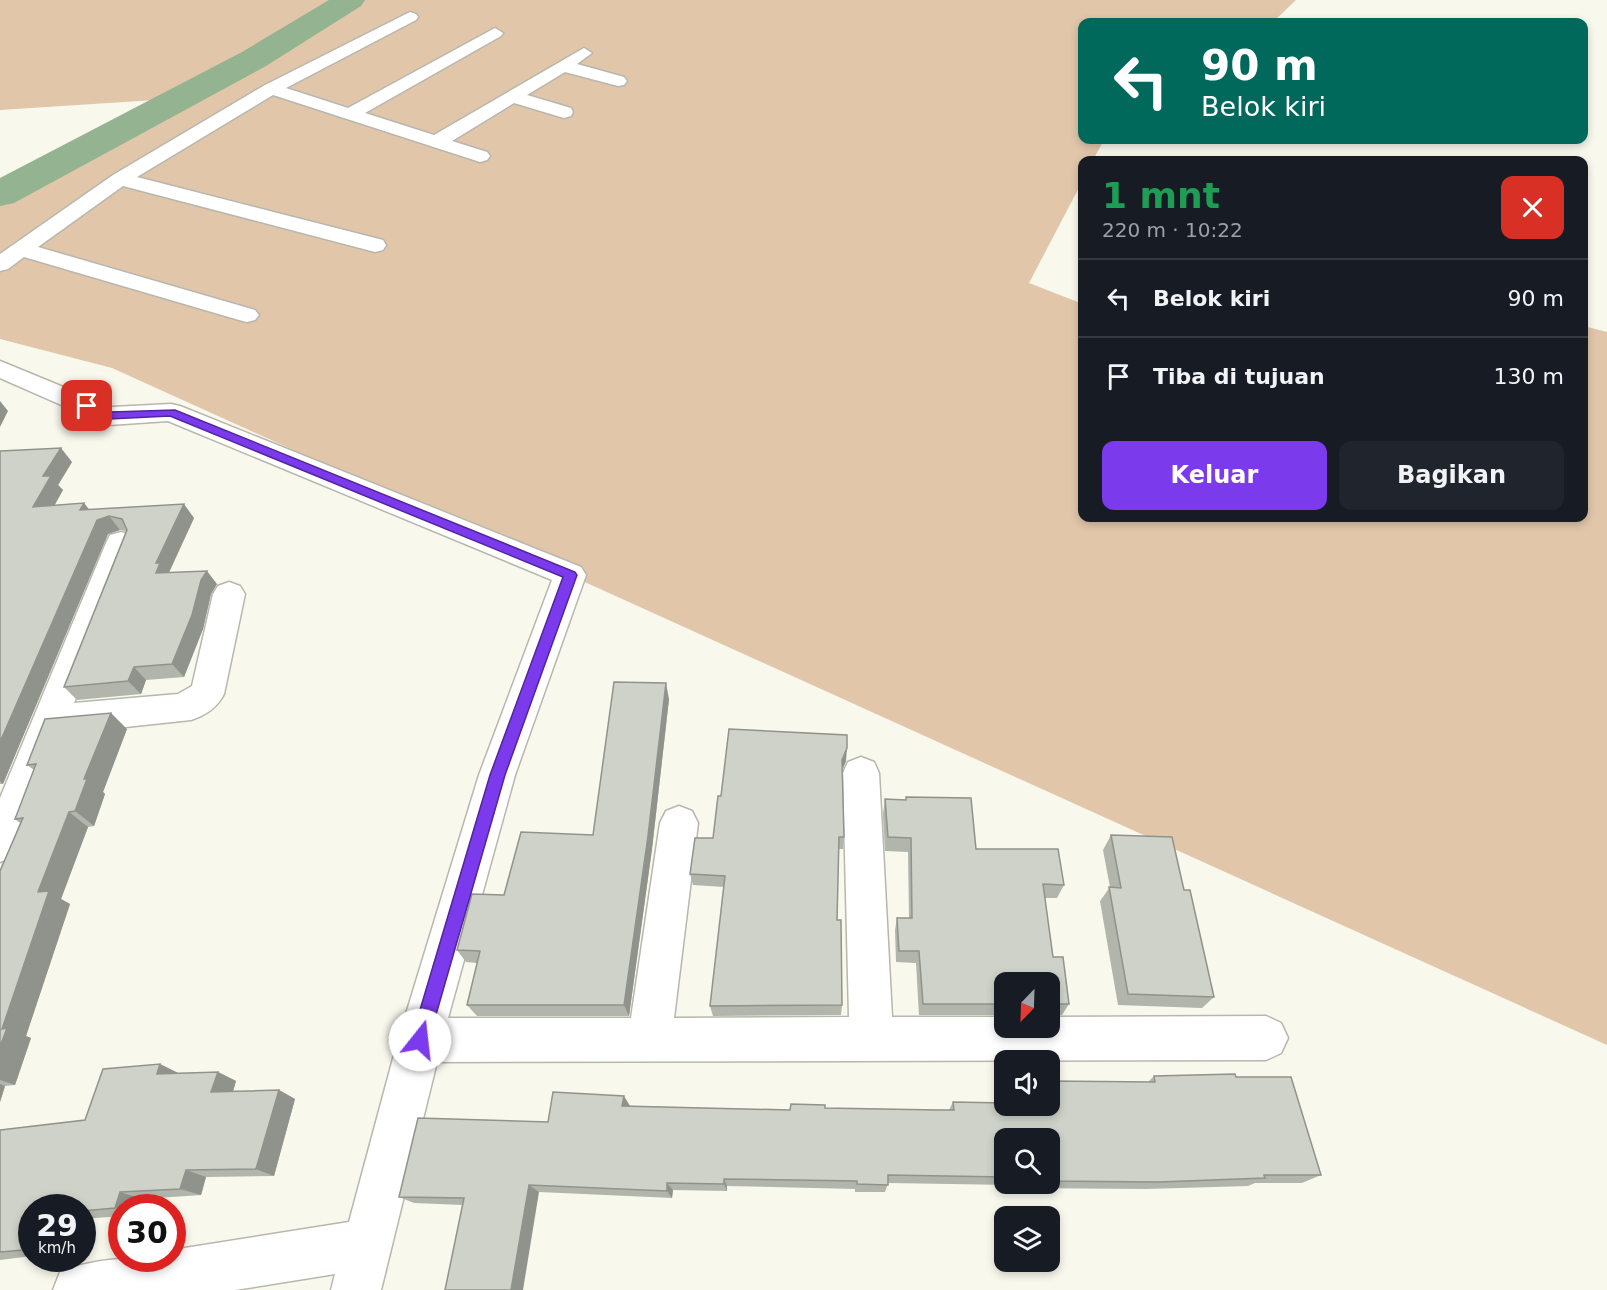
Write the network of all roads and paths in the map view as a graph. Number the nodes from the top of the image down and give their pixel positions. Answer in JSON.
{"nodes":[{"id":1,"x":410,"y":17,"type":"dead end"},
{"id":2,"x":495,"y":33,"type":"dead end"},
{"id":3,"x":584,"y":53,"type":"dead end"},
{"id":4,"x":563,"y":66,"type":"junction"},
{"id":5,"x":618,"y":81,"type":"dead end"},
{"id":6,"x":271,"y":89,"type":"junction"},
{"id":7,"x":512,"y":96,"type":"junction"},
{"id":8,"x":564,"y":112,"type":"dead end"},
{"id":9,"x":350,"y":114,"type":"junction"},
{"id":10,"x":436,"y":142,"type":"junction"},
{"id":11,"x":480,"y":156,"type":"dead end"},
{"id":12,"x":120,"y":179,"type":"junction"},
{"id":13,"x":375,"y":245,"type":"dead end"},
{"id":14,"x":21,"y":249,"type":"junction"},
{"id":15,"x":0,"y":264,"type":"edge"},
{"id":16,"x":247,"y":315,"type":"dead end"},
{"id":17,"x":0,"y":369,"type":"edge"},
{"id":18,"x":121,"y":543,"type":"edge"},
{"id":19,"x":229,"y":594,"type":"dead end"},
{"id":20,"x":50,"y":720,"type":"junction"},
{"id":21,"x":861,"y":773,"type":"dead end"},
{"id":22,"x":679,"y":823,"type":"dead end"},
{"id":23,"x":0,"y":844,"type":"edge"},
{"id":24,"x":1266,"y":1038,"type":"dead end"},
{"id":25,"x":871,"y":1039,"type":"junction"},
{"id":26,"x":420,"y":1040,"type":"junction"},
{"id":27,"x":649,"y":1040,"type":"junction"},
{"id":28,"x":368,"y":1244,"type":"junction"},
{"id":29,"x":78,"y":1290,"type":"edge"},
{"id":30,"x":356,"y":1290,"type":"edge"}],
"edges":[{"from":1,"to":6,"type":"street"},
{"from":2,"to":9,"type":"street"},
{"from":3,"to":4,"type":"street"},
{"from":4,"to":5,"type":"street"},
{"from":4,"to":7,"type":"street"},
{"from":6,"to":9,"type":"street"},
{"from":6,"to":12,"type":"street"},
{"from":7,"to":8,"type":"street"},
{"from":7,"to":10,"type":"street"},
{"from":9,"to":10,"type":"street"},
{"from":10,"to":11,"type":"street"},
{"from":12,"to":13,"type":"street"},
{"from":12,"to":14,"type":"street"},
{"from":14,"to":15,"type":"street"},
{"from":14,"to":16,"type":"street"},
{"from":17,"to":26,"type":"street"},
{"from":18,"to":20,"type":"street"},
{"from":19,"to":20,"type":"street"},
{"from":20,"to":23,"type":"street"},
{"from":21,"to":25,"type":"street"},
{"from":22,"to":27,"type":"street"},
{"from":24,"to":25,"type":"street"},
{"from":25,"to":27,"type":"street"},
{"from":26,"to":27,"type":"street"},
{"from":26,"to":28,"type":"street"},
{"from":28,"to":29,"type":"street"},
{"from":28,"to":30,"type":"street"}]}
